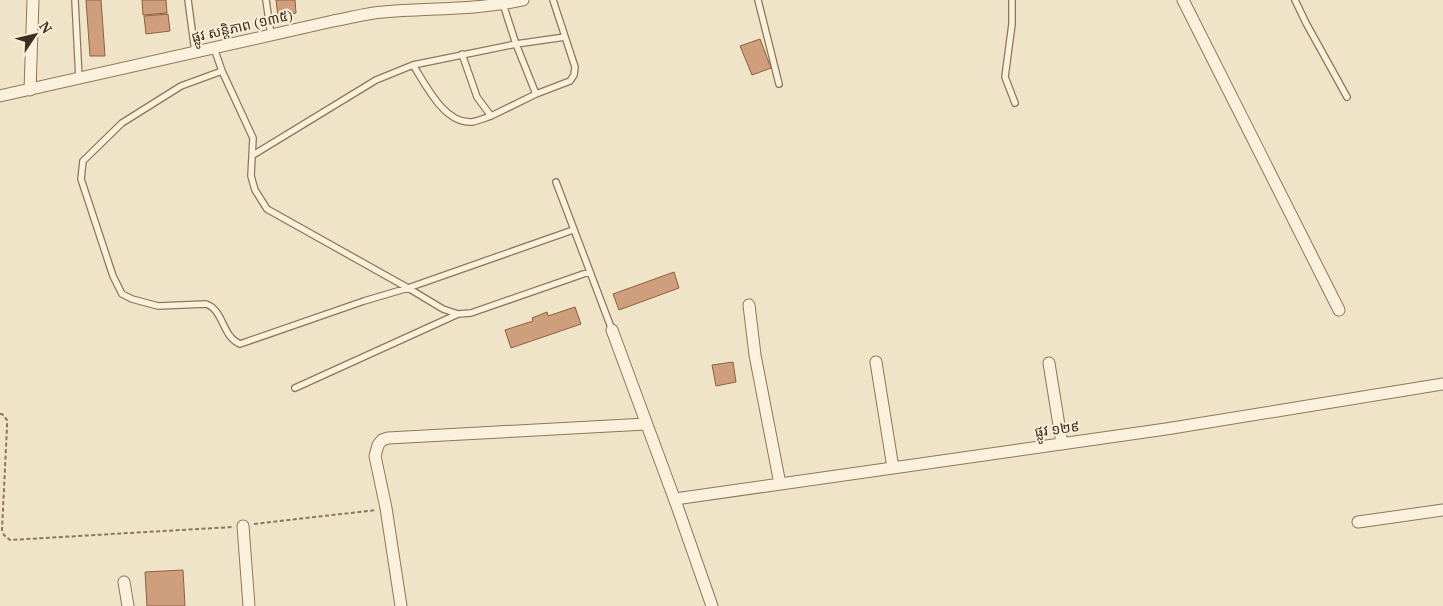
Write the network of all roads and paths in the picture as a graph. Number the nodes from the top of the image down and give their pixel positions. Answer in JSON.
{"nodes":[{"id":1,"x":33,"y":0,"type":"edge"},
{"id":2,"x":75,"y":0,"type":"edge"},
{"id":3,"x":188,"y":0,"type":"edge"},
{"id":4,"x":266,"y":0,"type":"edge"},
{"id":5,"x":523,"y":0,"type":"edge"},
{"id":6,"x":553,"y":0,"type":"edge"},
{"id":7,"x":758,"y":0,"type":"edge"},
{"id":8,"x":1012,"y":0,"type":"edge"},
{"id":9,"x":1184,"y":0,"type":"edge"},
{"id":10,"x":1295,"y":0,"type":"edge"},
{"id":11,"x":479,"y":3,"type":"edge"},
{"id":12,"x":503,"y":4,"type":"junction"},
{"id":13,"x":271,"y":35,"type":"junction"},
{"id":14,"x":565,"y":37,"type":"junction"},
{"id":15,"x":516,"y":44,"type":"junction"},
{"id":16,"x":214,"y":48,"type":"junction"},
{"id":17,"x":195,"y":53,"type":"junction"},
{"id":18,"x":462,"y":54,"type":"junction"},
{"id":19,"x":413,"y":65,"type":"junction"},
{"id":20,"x":222,"y":71,"type":"junction"},
{"id":21,"x":79,"y":79,"type":"junction"},
{"id":22,"x":779,"y":84,"type":"dead end"},
{"id":23,"x":30,"y":90,"type":"junction"},
{"id":24,"x":536,"y":94,"type":"junction"},
{"id":25,"x":0,"y":96,"type":"edge"},
{"id":26,"x":1347,"y":96,"type":"dead end"},
{"id":27,"x":1015,"y":103,"type":"dead end"},
{"id":28,"x":491,"y":116,"type":"junction"},
{"id":29,"x":253,"y":155,"type":"junction"},
{"id":30,"x":556,"y":182,"type":"dead end"},
{"id":31,"x":573,"y":230,"type":"junction"},
{"id":32,"x":589,"y":272,"type":"junction"},
{"id":33,"x":408,"y":288,"type":"junction"},
{"id":34,"x":749,"y":305,"type":"dead end"},
{"id":35,"x":1339,"y":310,"type":"dead end"},
{"id":36,"x":458,"y":314,"type":"junction"},
{"id":37,"x":612,"y":330,"type":"joint"},
{"id":38,"x":876,"y":362,"type":"dead end"},
{"id":39,"x":1049,"y":363,"type":"dead end"},
{"id":40,"x":1443,"y":384,"type":"edge"},
{"id":41,"x":295,"y":388,"type":"dead end"},
{"id":42,"x":0,"y":414,"type":"edge"},
{"id":43,"x":646,"y":424,"type":"junction"},
{"id":44,"x":1062,"y":444,"type":"junction"},
{"id":45,"x":893,"y":468,"type":"junction"},
{"id":46,"x":780,"y":484,"type":"junction"},
{"id":47,"x":675,"y":499,"type":"junction"},
{"id":48,"x":386,"y":508,"type":"junction"},
{"id":49,"x":1443,"y":510,"type":"edge"},
{"id":50,"x":1358,"y":522,"type":"dead end"},
{"id":51,"x":243,"y":526,"type":"junction"},
{"id":52,"x":124,"y":582,"type":"dead end"},
{"id":53,"x":128,"y":606,"type":"edge"},
{"id":54,"x":249,"y":606,"type":"edge"},
{"id":55,"x":401,"y":606,"type":"edge"},
{"id":56,"x":712,"y":606,"type":"edge"}],
"edges":[{"from":1,"to":23,"type":"street"},
{"from":2,"to":21,"type":"lane"},
{"from":3,"to":17,"type":"lane"},
{"from":4,"to":13,"type":"lane"},
{"from":5,"to":12,"type":"street","name":"ផ្លូវ សន្តិភាព (១៣៥)"},
{"from":6,"to":14,"type":"lane"},
{"from":7,"to":22,"type":"lane"},
{"from":8,"to":27,"type":"lane"},
{"from":9,"to":35,"type":"street"},
{"from":10,"to":26,"type":"lane"},
{"from":11,"to":12,"type":"street","name":"ផ្លូវ សន្តិភាព (១៣៥)"},
{"from":11,"to":13,"type":"street","name":"ផ្លូវ សន្តិភាព (១៣៥)"},
{"from":12,"to":15,"type":"lane"},
{"from":13,"to":16,"type":"street","name":"ផ្លូវ សន្តិភាព (១៣៥)"},
{"from":14,"to":15,"type":"lane"},
{"from":14,"to":24,"type":"lane"},
{"from":15,"to":18,"type":"lane"},
{"from":15,"to":24,"type":"lane"},
{"from":16,"to":17,"type":"street","name":"ផ្លូវ សន្តិភាព (១៣៥)"},
{"from":16,"to":20,"type":"lane"},
{"from":17,"to":21,"type":"street","name":"ផ្លូវ សន្តិភាព (១៣៥)"},
{"from":18,"to":19,"type":"lane"},
{"from":18,"to":28,"type":"lane"},
{"from":19,"to":28,"type":"lane"},
{"from":19,"to":29,"type":"lane"},
{"from":20,"to":29,"type":"lane"},
{"from":20,"to":33,"type":"lane"},
{"from":21,"to":23,"type":"street","name":"ផ្លូវ សន្តិភាព (១៣៥)"},
{"from":23,"to":25,"type":"street","name":"ផ្លូវ សន្តិភាព (១៣៥)"},
{"from":24,"to":28,"type":"lane"},
{"from":29,"to":33,"type":"lane"},
{"from":30,"to":31,"type":"lane"},
{"from":31,"to":32,"type":"lane"},
{"from":31,"to":33,"type":"lane"},
{"from":32,"to":36,"type":"lane"},
{"from":32,"to":37,"type":"lane"},
{"from":33,"to":36,"type":"lane"},
{"from":34,"to":46,"type":"street"},
{"from":36,"to":41,"type":"lane"},
{"from":37,"to":43,"type":"street"},
{"from":38,"to":45,"type":"street"},
{"from":39,"to":44,"type":"street"},
{"from":40,"to":44,"type":"street","name":"ផ្លូវ ១២៩"},
{"from":42,"to":51,"type":"path"},
{"from":43,"to":47,"type":"street"},
{"from":43,"to":48,"type":"street"},
{"from":44,"to":45,"type":"street","name":"ផ្លូវ ១២៩"},
{"from":45,"to":46,"type":"street","name":"ផ្លូវ ១២៩"},
{"from":46,"to":47,"type":"street","name":"ផ្លូវ ១២៩"},
{"from":47,"to":56,"type":"street"},
{"from":48,"to":51,"type":"path"},
{"from":48,"to":55,"type":"street"},
{"from":49,"to":50,"type":"street"},
{"from":51,"to":54,"type":"street"},
{"from":52,"to":53,"type":"street"}]}
